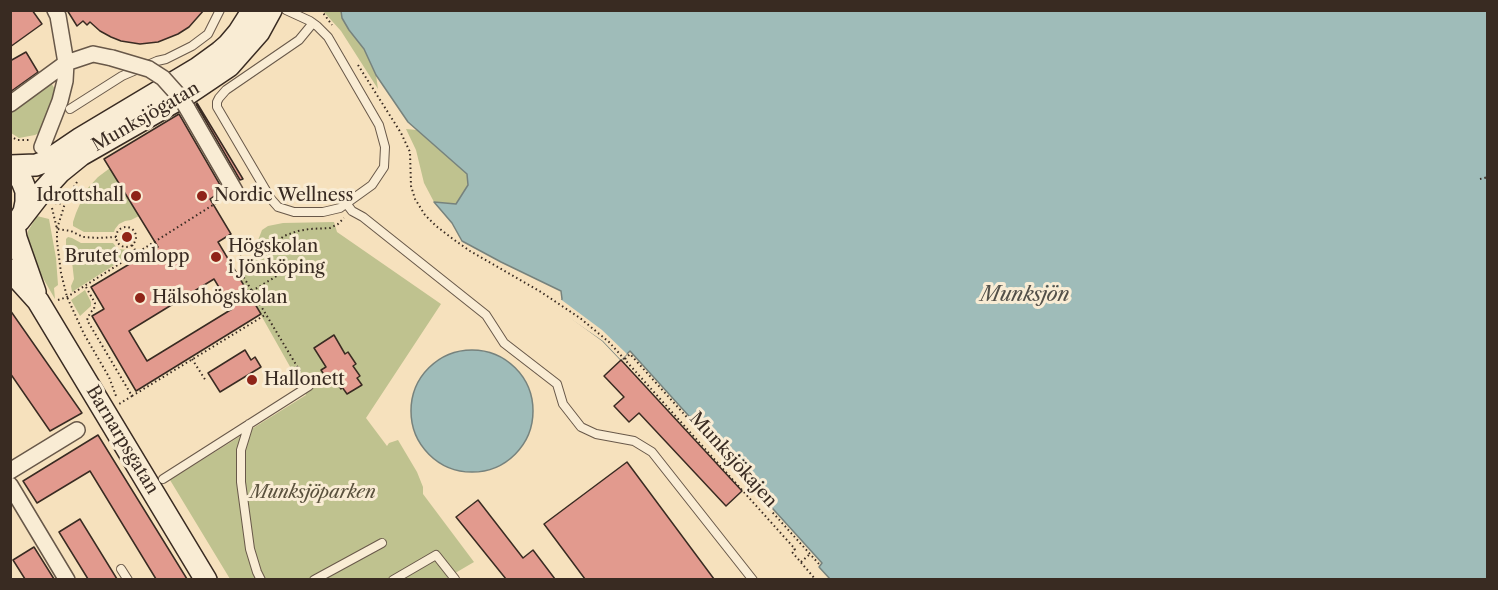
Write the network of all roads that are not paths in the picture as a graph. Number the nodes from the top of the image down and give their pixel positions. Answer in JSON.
{"nodes":[{"id":1,"x":55,"y":10,"type":"edge"},
{"id":2,"x":220,"y":10,"type":"edge"},
{"id":3,"x":253,"y":10,"type":"edge"},
{"id":4,"x":286,"y":10,"type":"edge"},
{"id":5,"x":303,"y":10,"type":"edge"},
{"id":6,"x":272,"y":11,"type":"edge"},
{"id":7,"x":311,"y":22,"type":"junction"},
{"id":8,"x":66,"y":63,"type":"junction"},
{"id":9,"x":10,"y":105,"type":"edge"},
{"id":10,"x":70,"y":109,"type":"dead end"},
{"id":11,"x":42,"y":147,"type":"dead end"},
{"id":12,"x":10,"y":167,"type":"edge"},
{"id":13,"x":236,"y":191,"type":"road end"},
{"id":14,"x":348,"y":206,"type":"junction"},
{"id":15,"x":14,"y":225,"type":"edge"},
{"id":16,"x":10,"y":270,"type":"edge"},
{"id":17,"x":48,"y":300,"type":"junction"},
{"id":18,"x":309,"y":386,"type":"road end"},
{"id":19,"x":249,"y":424,"type":"junction"},
{"id":20,"x":77,"y":430,"type":"dead end"},
{"id":21,"x":10,"y":471,"type":"edge"},
{"id":22,"x":163,"y":479,"type":"dead end"},
{"id":23,"x":10,"y":485,"type":"edge"},
{"id":24,"x":382,"y":543,"type":"dead end"},
{"id":25,"x":121,"y":569,"type":"dead end"},
{"id":26,"x":67,"y":579,"type":"edge"},
{"id":27,"x":128,"y":579,"type":"edge"},
{"id":28,"x":206,"y":579,"type":"edge"},
{"id":29,"x":261,"y":579,"type":"edge"},
{"id":30,"x":314,"y":579,"type":"edge"},
{"id":31,"x":393,"y":579,"type":"edge"},
{"id":32,"x":455,"y":579,"type":"edge"},
{"id":33,"x":753,"y":579,"type":"edge"}],
"edges":[{"from":1,"to":8,"type":"street"},
{"from":2,"to":10,"type":"lane"},
{"from":3,"to":12,"type":"main road","name":"Munksjögatan"},
{"from":4,"to":7,"type":"lane"},
{"from":5,"to":7,"type":"lane"},
{"from":6,"to":15,"type":"main road","name":"Munksjögatan"},
{"from":7,"to":14,"type":"lane"},
{"from":7,"to":14,"type":"lane"},
{"from":8,"to":9,"type":"street"},
{"from":8,"to":11,"type":"street"},
{"from":8,"to":13,"type":"street","bridge":true},
{"from":12,"to":15,"type":"main road"},
{"from":14,"to":33,"type":"lane"},
{"from":15,"to":17,"type":"main road","name":"Barnarpsgatan"},
{"from":16,"to":17,"type":"main road","name":"Barnarpsgatan"},
{"from":17,"to":28,"type":"main road","name":"Barnarpsgatan"},
{"from":18,"to":19,"type":"lane"},
{"from":19,"to":22,"type":"lane"},
{"from":19,"to":29,"type":"lane"},
{"from":20,"to":21,"type":"street"},
{"from":23,"to":26,"type":"street"},
{"from":24,"to":30,"type":"lane"},
{"from":25,"to":27,"type":"lane"},
{"from":31,"to":32,"type":"lane"}]}
